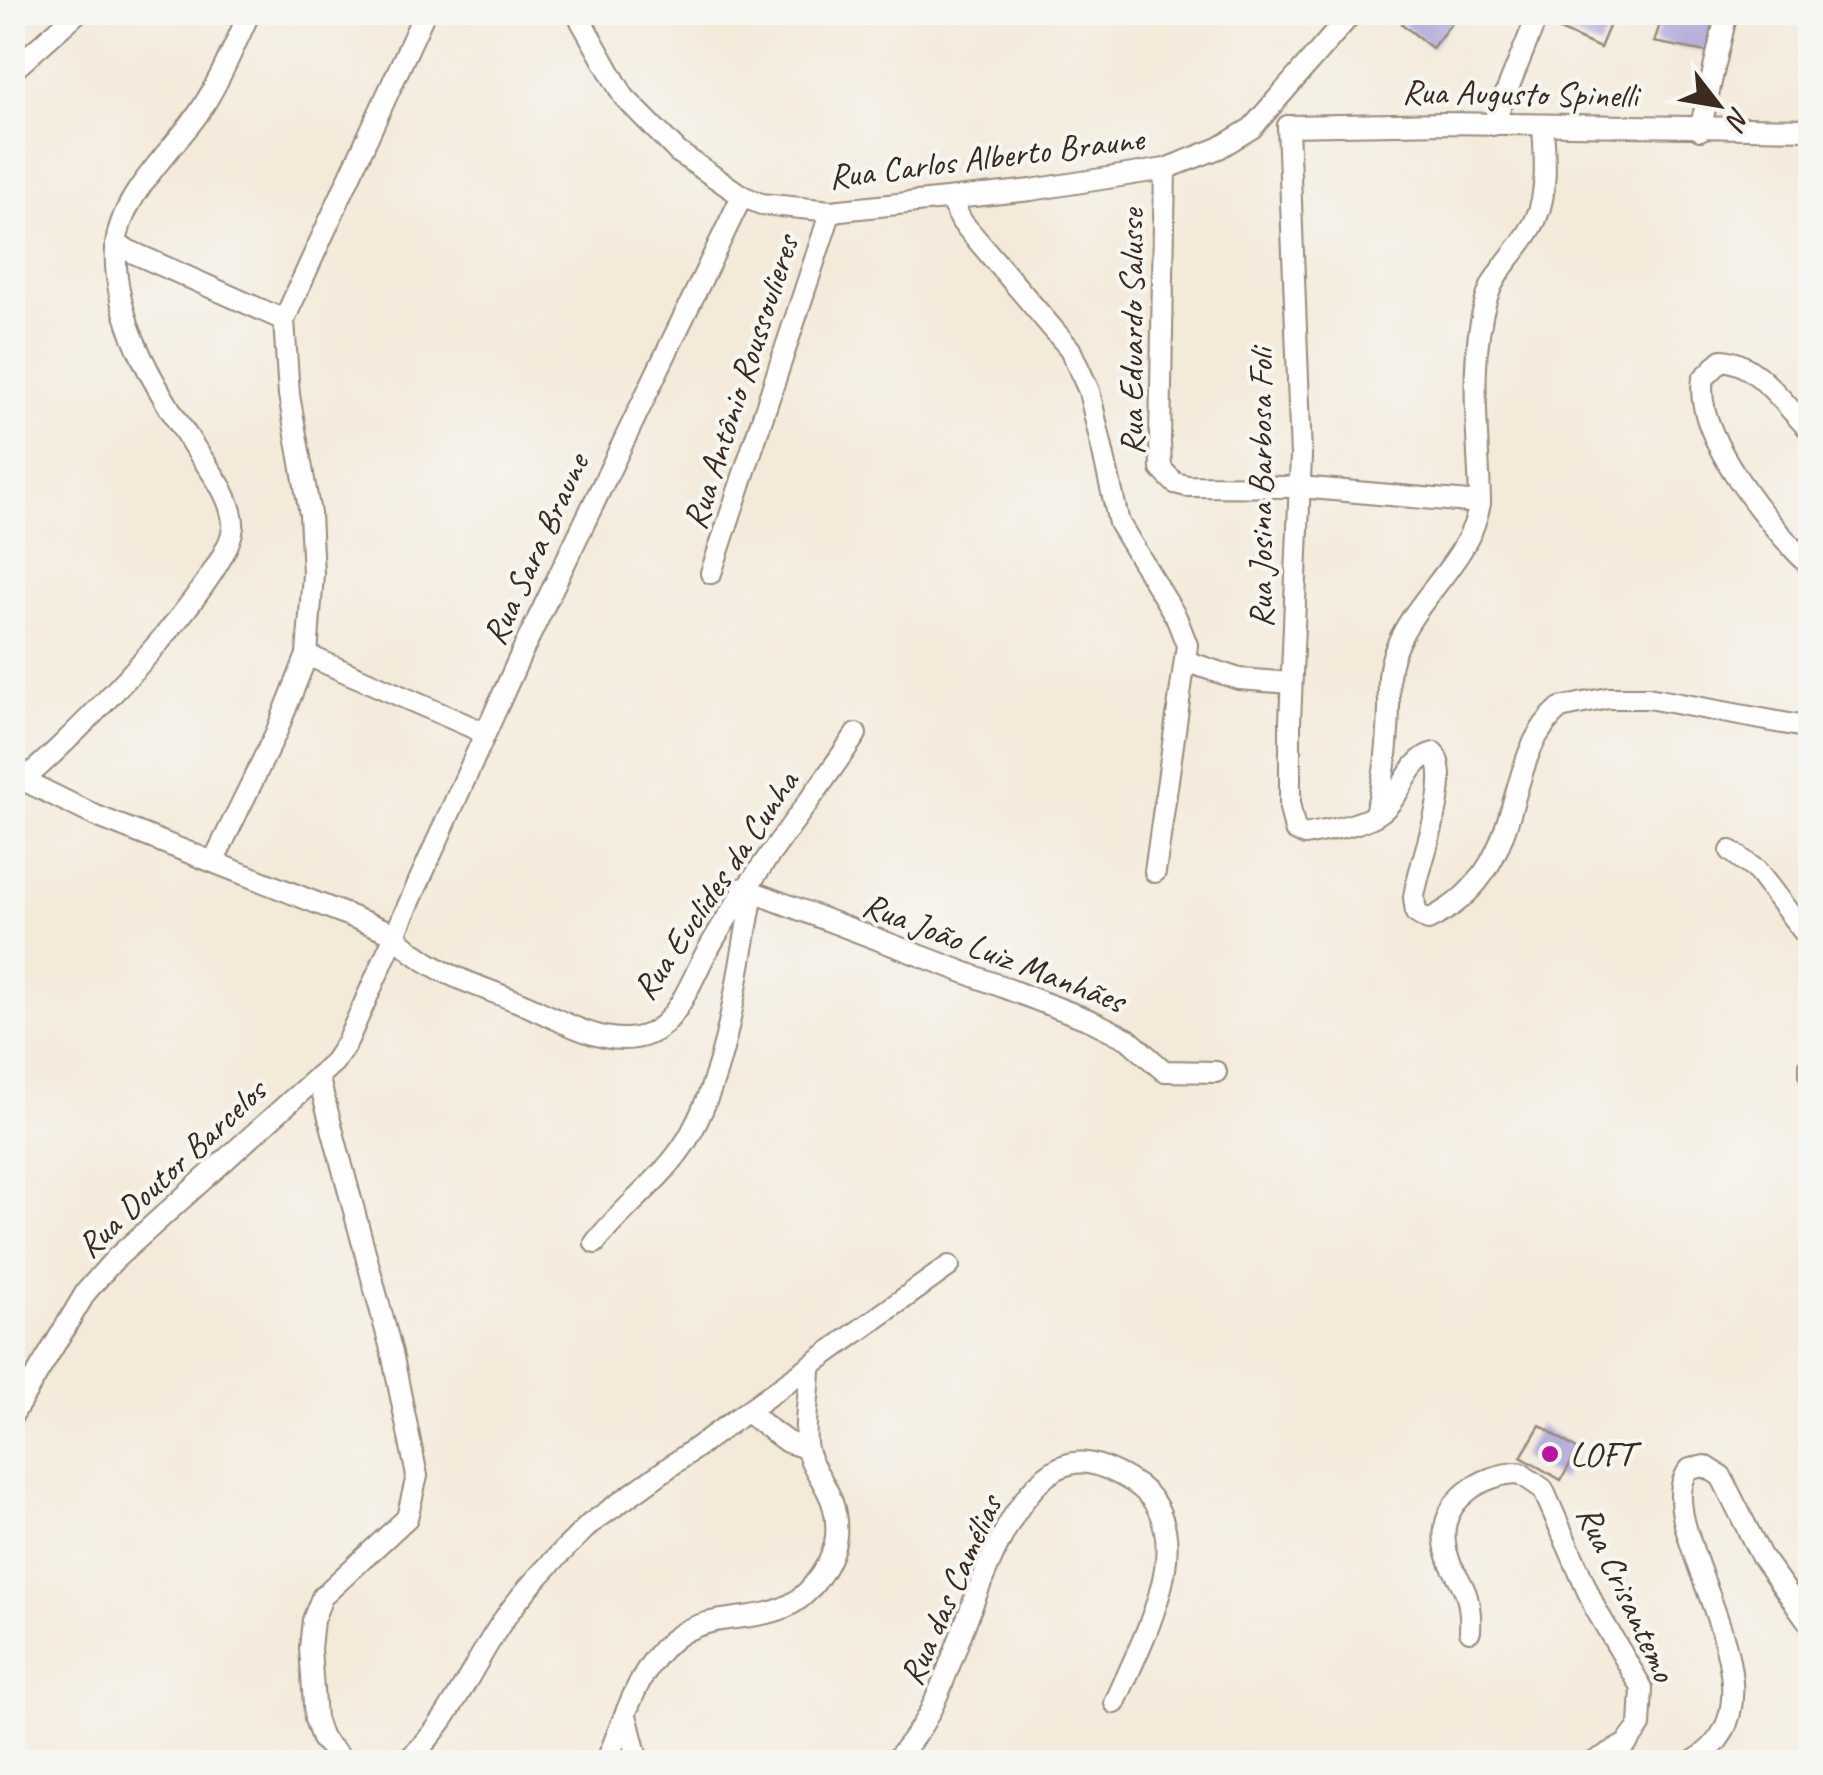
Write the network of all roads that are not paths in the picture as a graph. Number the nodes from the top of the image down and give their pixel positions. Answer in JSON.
{"nodes":[{"id":1,"x":78,"y":12,"type":"edge"},
{"id":2,"x":250,"y":12,"type":"edge"},
{"id":3,"x":424,"y":12,"type":"edge"},
{"id":4,"x":576,"y":12,"type":"edge"},
{"id":5,"x":1353,"y":12,"type":"edge"},
{"id":6,"x":1539,"y":12,"type":"edge"},
{"id":7,"x":1727,"y":12,"type":"edge"},
{"id":8,"x":12,"y":71,"type":"edge"},
{"id":9,"x":1270,"y":110,"type":"junction"},
{"id":10,"x":1493,"y":125,"type":"junction"},
{"id":11,"x":1288,"y":126,"type":"junction"},
{"id":12,"x":1543,"y":128,"type":"junction"},
{"id":13,"x":1810,"y":128,"type":"edge"},
{"id":14,"x":1700,"y":130,"type":"junction"},
{"id":15,"x":1165,"y":169,"type":"junction"},
{"id":16,"x":742,"y":196,"type":"junction"},
{"id":17,"x":950,"y":199,"type":"junction"},
{"id":18,"x":831,"y":210,"type":"junction"},
{"id":19,"x":116,"y":245,"type":"junction"},
{"id":20,"x":284,"y":320,"type":"junction"},
{"id":21,"x":1810,"y":430,"type":"edge"},
{"id":22,"x":1300,"y":488,"type":"junction"},
{"id":23,"x":1480,"y":504,"type":"junction"},
{"id":24,"x":1810,"y":566,"type":"edge"},
{"id":25,"x":711,"y":574,"type":"dead end"},
{"id":26,"x":307,"y":655,"type":"junction"},
{"id":27,"x":1188,"y":662,"type":"junction"},
{"id":28,"x":1292,"y":683,"type":"junction"},
{"id":29,"x":1810,"y":728,"type":"edge"},
{"id":30,"x":485,"y":733,"type":"junction"},
{"id":31,"x":856,"y":734,"type":"dead end"},
{"id":32,"x":18,"y":784,"type":"edge"},
{"id":33,"x":1374,"y":816,"type":"junction"},
{"id":34,"x":1732,"y":851,"type":"dead end"},
{"id":35,"x":214,"y":860,"type":"junction"},
{"id":36,"x":1155,"y":872,"type":"dead end"},
{"id":37,"x":748,"y":891,"type":"junction"},
{"id":38,"x":394,"y":933,"type":"junction"},
{"id":39,"x":1810,"y":940,"type":"edge"},
{"id":40,"x":1810,"y":1064,"type":"edge"},
{"id":41,"x":1216,"y":1072,"type":"dead end"},
{"id":42,"x":318,"y":1076,"type":"junction"},
{"id":43,"x":1810,"y":1076,"type":"edge"},
{"id":44,"x":595,"y":1243,"type":"dead end"},
{"id":45,"x":949,"y":1266,"type":"dead end"},
{"id":46,"x":810,"y":1367,"type":"junction"},
{"id":47,"x":748,"y":1413,"type":"junction"},
{"id":48,"x":12,"y":1416,"type":"edge"},
{"id":49,"x":806,"y":1448,"type":"junction"},
{"id":50,"x":1810,"y":1624,"type":"edge"},
{"id":51,"x":1470,"y":1631,"type":"dead end"},
{"id":52,"x":1115,"y":1702,"type":"dead end"},
{"id":53,"x":626,"y":1715,"type":"junction"},
{"id":54,"x":345,"y":1762,"type":"edge"},
{"id":55,"x":406,"y":1762,"type":"edge"},
{"id":56,"x":606,"y":1762,"type":"edge"},
{"id":57,"x":638,"y":1762,"type":"edge"},
{"id":58,"x":894,"y":1762,"type":"edge"},
{"id":59,"x":1594,"y":1762,"type":"edge"},
{"id":60,"x":1692,"y":1762,"type":"edge"}],
"edges":[{"from":1,"to":8,"type":"street"},
{"from":2,"to":19,"type":"street"},
{"from":3,"to":20,"type":"street"},
{"from":4,"to":16,"type":"street","name":"Rua Carlos Alberto Braune"},
{"from":5,"to":9,"type":"street","name":"Rua Carlos Alberto Braune"},
{"from":6,"to":10,"type":"street"},
{"from":7,"to":14,"type":"street"},
{"from":9,"to":11,"type":"street"},
{"from":9,"to":15,"type":"street","name":"Rua Carlos Alberto Braune"},
{"from":10,"to":11,"type":"street","name":"Rua Augusto Spinelli"},
{"from":10,"to":12,"type":"street","name":"Rua Augusto Spinelli"},
{"from":11,"to":22,"type":"street","name":"Rua Josina Barbosa Foli"},
{"from":12,"to":14,"type":"street","name":"Rua Augusto Spinelli"},
{"from":12,"to":23,"type":"street"},
{"from":13,"to":14,"type":"street","name":"Rua Augusto Spinelli"},
{"from":15,"to":17,"type":"street","name":"Rua Carlos Alberto Braune"},
{"from":15,"to":22,"type":"street","name":"Rua Eduardo Salusse"},
{"from":16,"to":18,"type":"street","name":"Rua Carlos Alberto Braune"},
{"from":16,"to":30,"type":"street","name":"Rua Sara Braune"},
{"from":17,"to":18,"type":"street","name":"Rua Carlos Alberto Braune"},
{"from":17,"to":27,"type":"street"},
{"from":18,"to":25,"type":"street","name":"Rua Antônio Roussoulieres"},
{"from":19,"to":20,"type":"street"},
{"from":19,"to":32,"type":"street"},
{"from":20,"to":26,"type":"street"},
{"from":21,"to":24,"type":"street"},
{"from":22,"to":23,"type":"street","name":"Rua Eduardo Salusse"},
{"from":22,"to":28,"type":"street","name":"Rua Josina Barbosa Foli"},
{"from":23,"to":33,"type":"street"},
{"from":26,"to":30,"type":"street"},
{"from":26,"to":35,"type":"street"},
{"from":27,"to":28,"type":"street"},
{"from":27,"to":36,"type":"street"},
{"from":28,"to":33,"type":"street","name":"Rua Josina Barbosa Foli"},
{"from":29,"to":33,"type":"street"},
{"from":30,"to":38,"type":"street","name":"Rua Sara Braune"},
{"from":31,"to":37,"type":"street","name":"Rua Euclides da Cunha"},
{"from":32,"to":35,"type":"street"},
{"from":34,"to":39,"type":"street"},
{"from":35,"to":38,"type":"street"},
{"from":37,"to":38,"type":"street","name":"Rua Euclides da Cunha"},
{"from":37,"to":41,"type":"street","name":"Rua João Luiz Manhães"},
{"from":37,"to":44,"type":"street"},
{"from":38,"to":42,"type":"street","name":"Rua Sara Braune"},
{"from":40,"to":43,"type":"street"},
{"from":42,"to":48,"type":"street","name":"Rua Doutor Barcelos"},
{"from":42,"to":54,"type":"street"},
{"from":45,"to":46,"type":"street"},
{"from":46,"to":47,"type":"street"},
{"from":46,"to":49,"type":"street"},
{"from":47,"to":49,"type":"street"},
{"from":47,"to":55,"type":"street"},
{"from":49,"to":53,"type":"street"},
{"from":50,"to":60,"type":"street"},
{"from":51,"to":59,"type":"street","name":"Rua Crisantemo"},
{"from":52,"to":58,"type":"street","name":"Rua das Camélias"},
{"from":53,"to":56,"type":"street"},
{"from":53,"to":57,"type":"street"}]}
